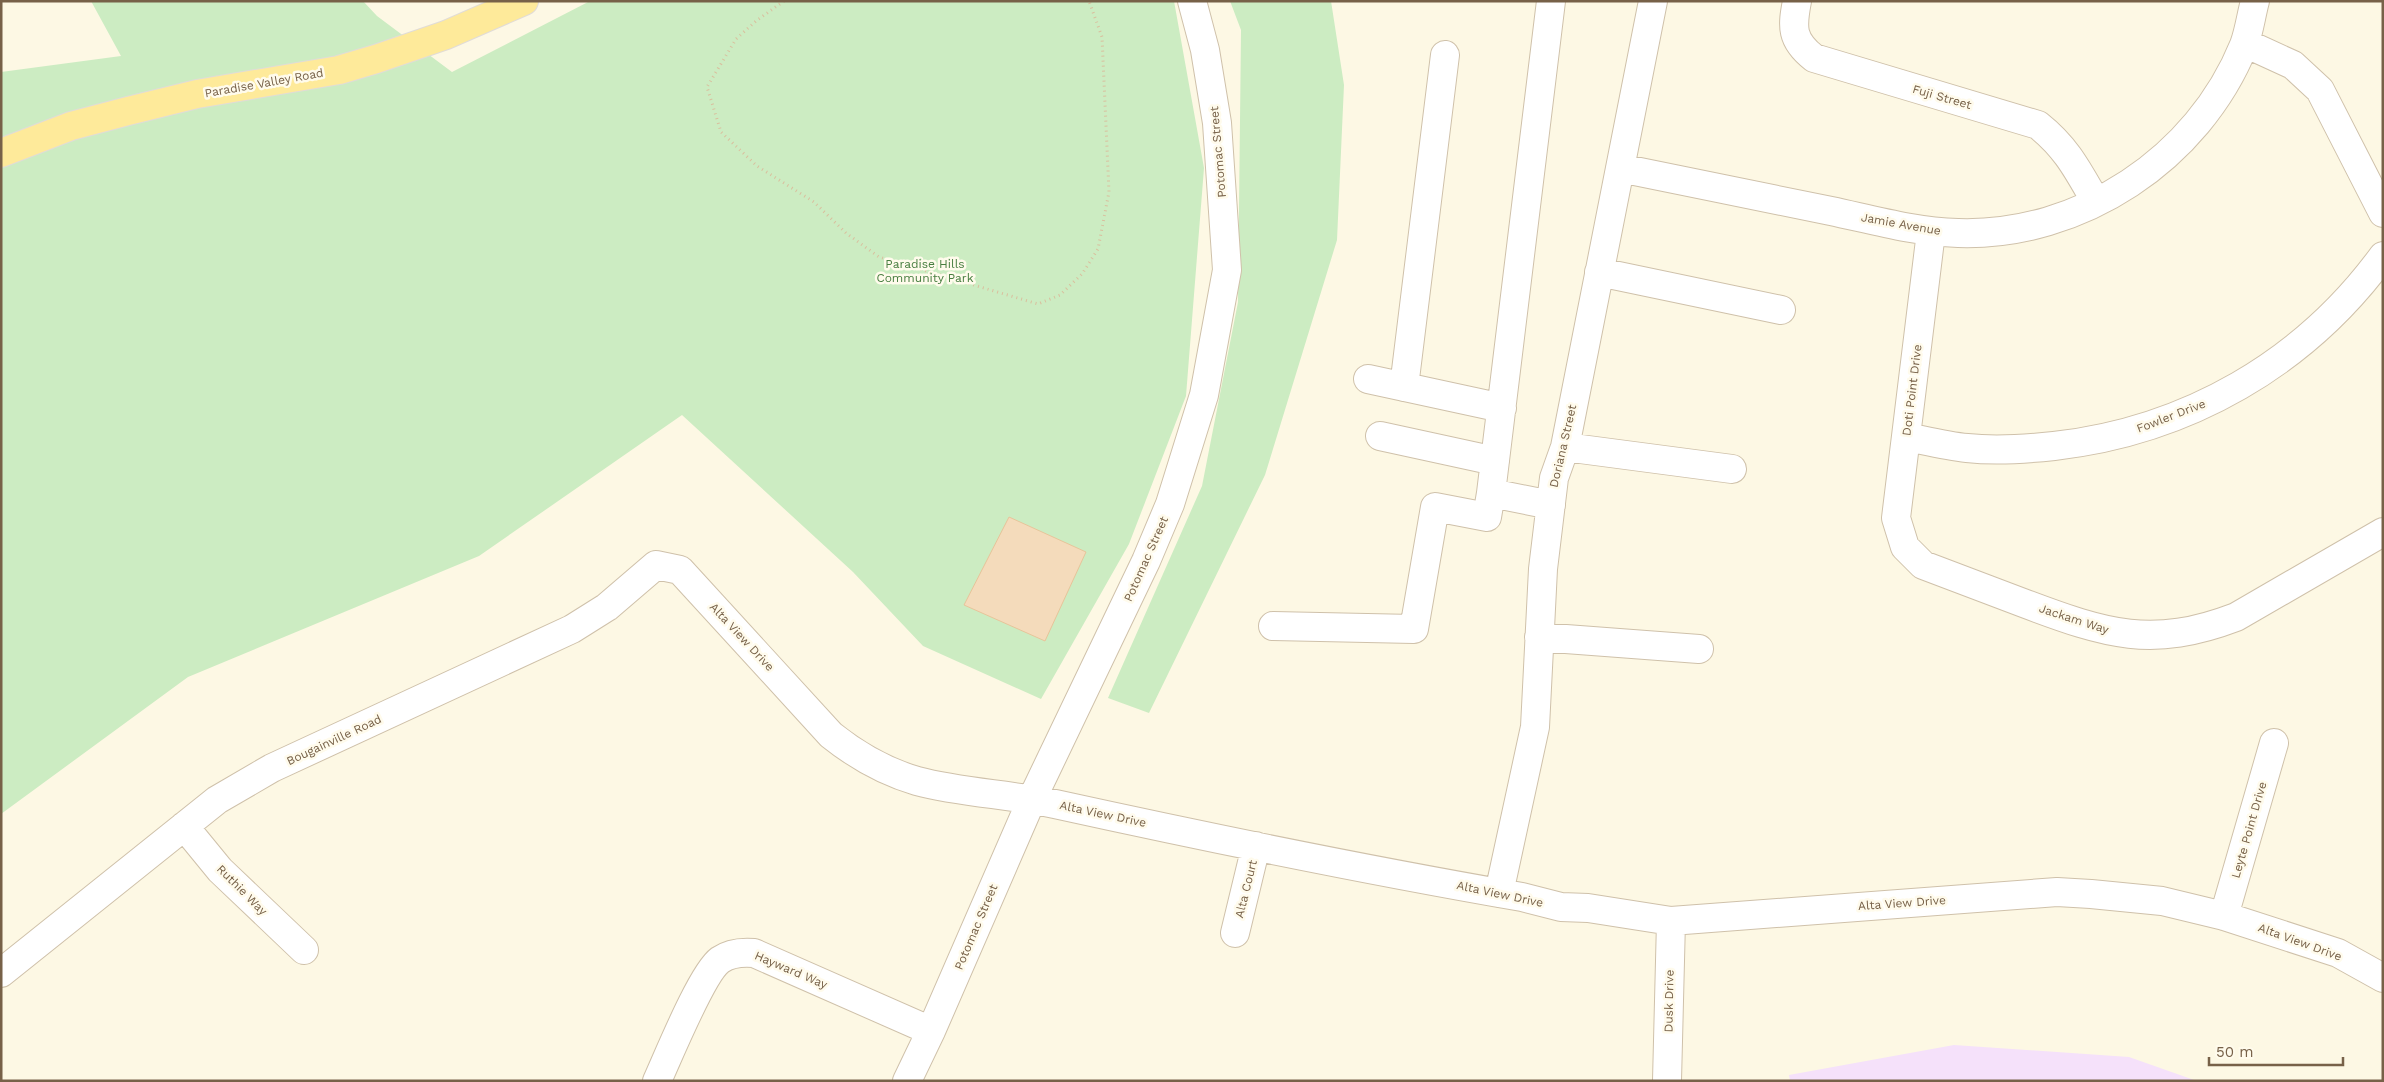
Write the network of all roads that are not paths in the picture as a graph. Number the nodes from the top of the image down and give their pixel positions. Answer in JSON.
{"nodes":[{"id":1,"x":1192,"y":1,"type":"edge"},
{"id":2,"x":1551,"y":1,"type":"edge"},
{"id":3,"x":1653,"y":1,"type":"edge"},
{"id":4,"x":1797,"y":1,"type":"edge"},
{"id":5,"x":2255,"y":1,"type":"edge"},
{"id":6,"x":521,"y":2,"type":"edge"},
{"id":7,"x":2245,"y":44,"type":"junction"},
{"id":8,"x":1445,"y":55,"type":"dead end"},
{"id":9,"x":1,"y":153,"type":"edge"},
{"id":10,"x":1620,"y":168,"type":"junction"},
{"id":11,"x":2096,"y":202,"type":"junction"},
{"id":12,"x":2383,"y":213,"type":"edge"},
{"id":13,"x":1931,"y":232,"type":"junction"},
{"id":14,"x":2383,"y":256,"type":"edge"},
{"id":15,"x":1599,"y":272,"type":"junction"},
{"id":16,"x":1781,"y":310,"type":"dead end"},
{"id":17,"x":1368,"y":379,"type":"dead end"},
{"id":18,"x":1404,"y":387,"type":"junction"},
{"id":19,"x":1502,"y":408,"type":"junction"},
{"id":20,"x":1380,"y":436,"type":"dead end"},
{"id":21,"x":1907,"y":437,"type":"junction"},
{"id":22,"x":1565,"y":447,"type":"junction"},
{"id":23,"x":1495,"y":461,"type":"junction"},
{"id":24,"x":1732,"y":469,"type":"dead end"},
{"id":25,"x":1491,"y":493,"type":"junction"},
{"id":26,"x":1550,"y":505,"type":"junction"},
{"id":27,"x":2383,"y":532,"type":"edge"},
{"id":28,"x":1905,"y":547,"type":"joint"},
{"id":29,"x":690,"y":581,"type":"joint"},
{"id":30,"x":1273,"y":626,"type":"dead end"},
{"id":31,"x":1540,"y":637,"type":"junction"},
{"id":32,"x":1699,"y":649,"type":"dead end"},
{"id":33,"x":2274,"y":743,"type":"dead end"},
{"id":34,"x":1032,"y":799,"type":"junction"},
{"id":35,"x":184,"y":826,"type":"junction"},
{"id":36,"x":1256,"y":846,"type":"junction"},
{"id":37,"x":1499,"y":893,"type":"junction"},
{"id":38,"x":2224,"y":916,"type":"junction"},
{"id":39,"x":1671,"y":921,"type":"junction"},
{"id":40,"x":1235,"y":933,"type":"dead end"},
{"id":41,"x":304,"y":950,"type":"dead end"},
{"id":42,"x":1,"y":973,"type":"edge"},
{"id":43,"x":2383,"y":978,"type":"edge"},
{"id":44,"x":931,"y":1032,"type":"junction"},
{"id":45,"x":657,"y":1081,"type":"edge"},
{"id":46,"x":907,"y":1081,"type":"edge"},
{"id":47,"x":1667,"y":1081,"type":"edge"}],
"edges":[{"from":1,"to":34,"type":"street","name":"Potomac Street"},
{"from":2,"to":19,"type":"street"},
{"from":3,"to":10,"type":"street","name":"Doriana Street"},
{"from":4,"to":11,"type":"street","name":"Fuji Street"},
{"from":5,"to":7,"type":"street","name":"Jamie Avenue"},
{"from":6,"to":9,"type":"main road","name":"Paradise Valley Road"},
{"from":7,"to":11,"type":"street","name":"Jamie Avenue"},
{"from":7,"to":12,"type":"street"},
{"from":8,"to":18,"type":"street"},
{"from":10,"to":13,"type":"street","name":"Jamie Avenue"},
{"from":10,"to":15,"type":"street","name":"Doriana Street"},
{"from":11,"to":13,"type":"street","name":"Jamie Avenue"},
{"from":13,"to":21,"type":"street","name":"Doti Point Drive"},
{"from":14,"to":21,"type":"street","name":"Fowler Drive"},
{"from":15,"to":16,"type":"street"},
{"from":15,"to":22,"type":"street","name":"Doriana Street"},
{"from":17,"to":18,"type":"street"},
{"from":18,"to":19,"type":"street"},
{"from":19,"to":23,"type":"street"},
{"from":20,"to":23,"type":"street"},
{"from":21,"to":28,"type":"street","name":"Doti Point Drive"},
{"from":22,"to":24,"type":"street"},
{"from":22,"to":26,"type":"street","name":"Doriana Street"},
{"from":23,"to":25,"type":"street"},
{"from":25,"to":26,"type":"street"},
{"from":25,"to":30,"type":"street"},
{"from":26,"to":31,"type":"street","name":"Doriana Street"},
{"from":27,"to":28,"type":"street","name":"Jackam Way"},
{"from":29,"to":34,"type":"street","name":"Alta View Drive"},
{"from":29,"to":35,"type":"street","name":"Bougainville Road"},
{"from":31,"to":32,"type":"street"},
{"from":31,"to":37,"type":"street","name":"Doriana Street"},
{"from":33,"to":38,"type":"street","name":"Leyte Point Drive"},
{"from":34,"to":36,"type":"street","name":"Alta View Drive"},
{"from":34,"to":44,"type":"street","name":"Potomac Street"},
{"from":35,"to":41,"type":"street","name":"Ruthie Way"},
{"from":35,"to":42,"type":"street","name":"Bougainville Road"},
{"from":36,"to":37,"type":"street","name":"Alta View Drive"},
{"from":36,"to":40,"type":"street","name":"Alta Court"},
{"from":37,"to":39,"type":"street","name":"Alta View Drive"},
{"from":38,"to":39,"type":"street","name":"Alta View Drive"},
{"from":38,"to":43,"type":"street","name":"Alta View Drive"},
{"from":39,"to":47,"type":"street","name":"Dusk Drive"},
{"from":44,"to":45,"type":"street","name":"Hayward Way"},
{"from":44,"to":46,"type":"street","name":"Potomac Street"}]}
